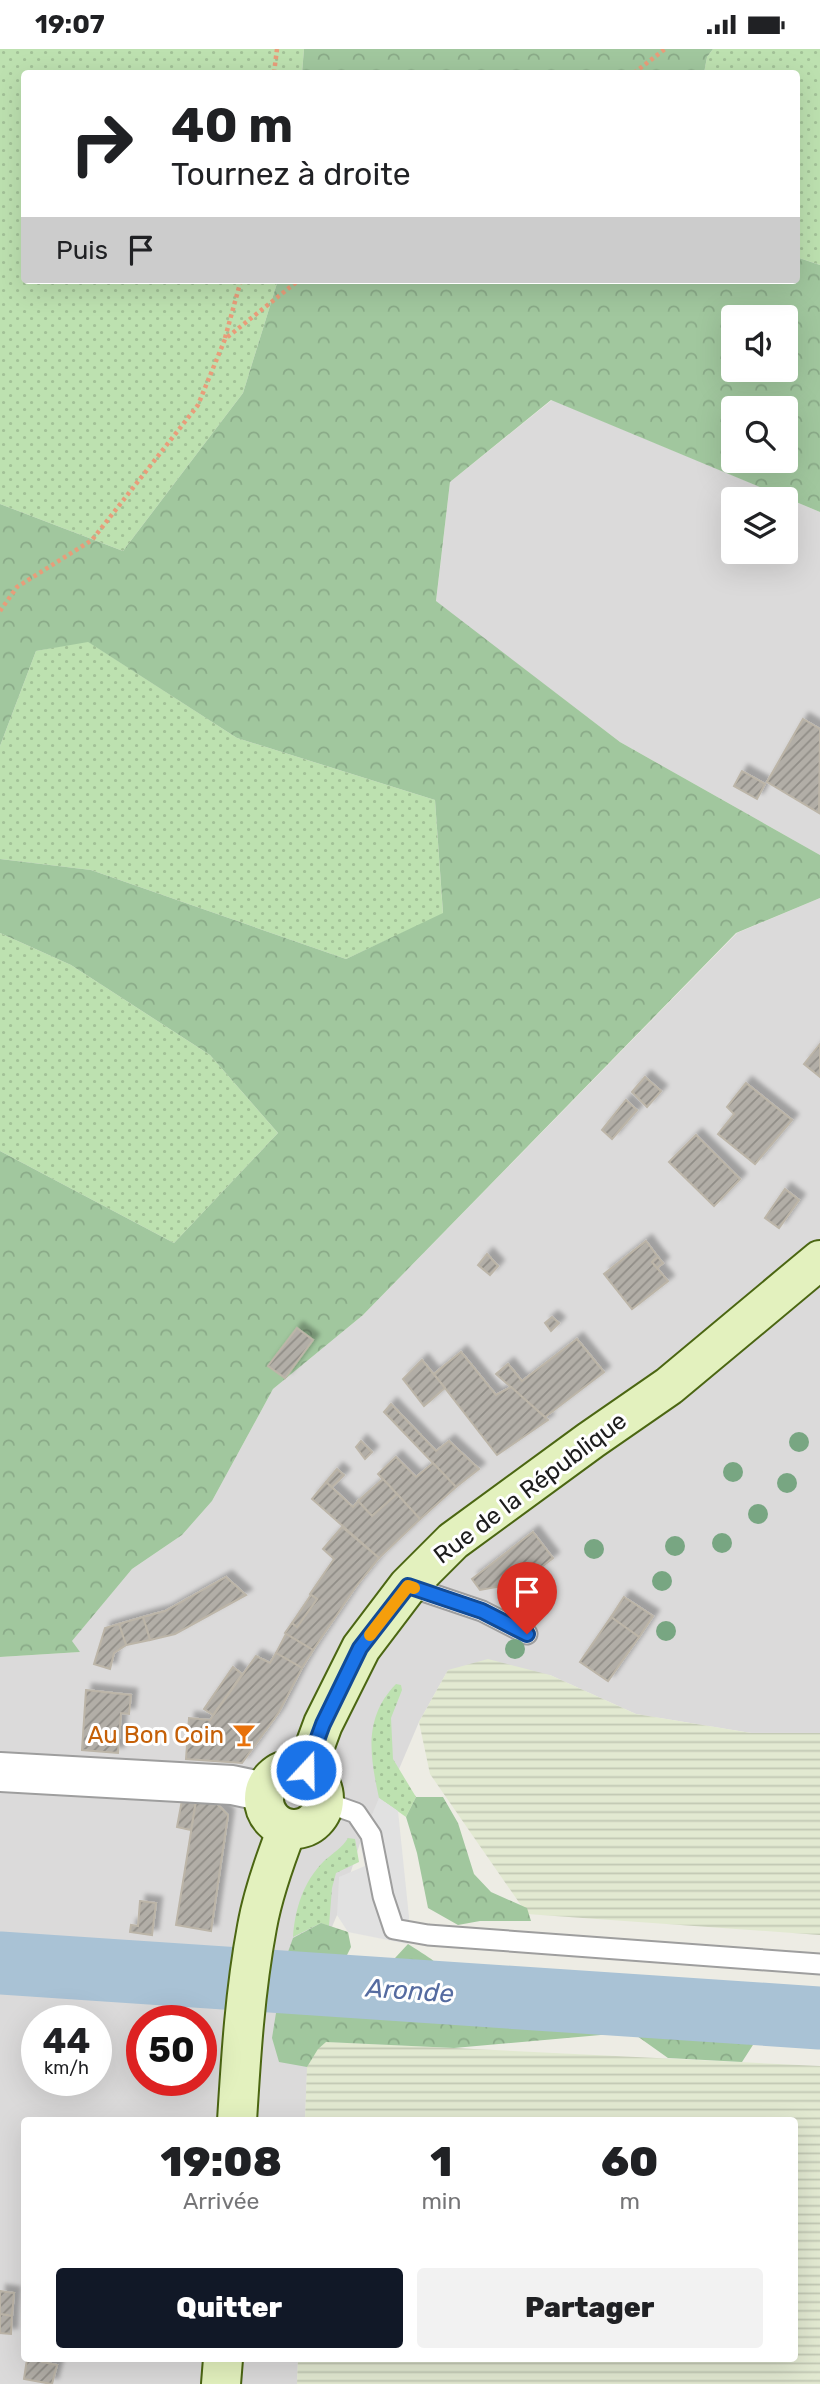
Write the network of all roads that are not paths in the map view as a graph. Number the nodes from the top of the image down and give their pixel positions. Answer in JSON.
{"nodes":[{"id":1,"x":820,"y":1261,"type":"edge"},
{"id":2,"x":408,"y":1586,"type":"junction"},
{"id":3,"x":527,"y":1634,"type":"dead end"},
{"id":4,"x":0,"y":1772,"type":"edge"},
{"id":5,"x":315,"y":1786,"type":"junction"},
{"id":6,"x":265,"y":1792,"type":"junction"},
{"id":7,"x":287,"y":1829,"type":"junction"},
{"id":8,"x":820,"y":1964,"type":"edge"},
{"id":9,"x":237,"y":2117,"type":"edge"},
{"id":10,"x":223,"y":2362,"type":"edge"},
{"id":11,"x":221,"y":2384,"type":"edge"}],
"edges":[{"from":1,"to":2,"type":"main road","name":"Rue de la République"},
{"from":2,"to":3,"type":"lane"},
{"from":2,"to":5,"type":"main road","name":"Rue de la République"},
{"from":4,"to":6,"type":"street"},
{"from":5,"to":6,"type":"main road"},
{"from":5,"to":7,"type":"main road"},
{"from":5,"to":8,"type":"lane"},
{"from":6,"to":7,"type":"main road"},
{"from":7,"to":9,"type":"main road"},
{"from":10,"to":11,"type":"main road"}]}
